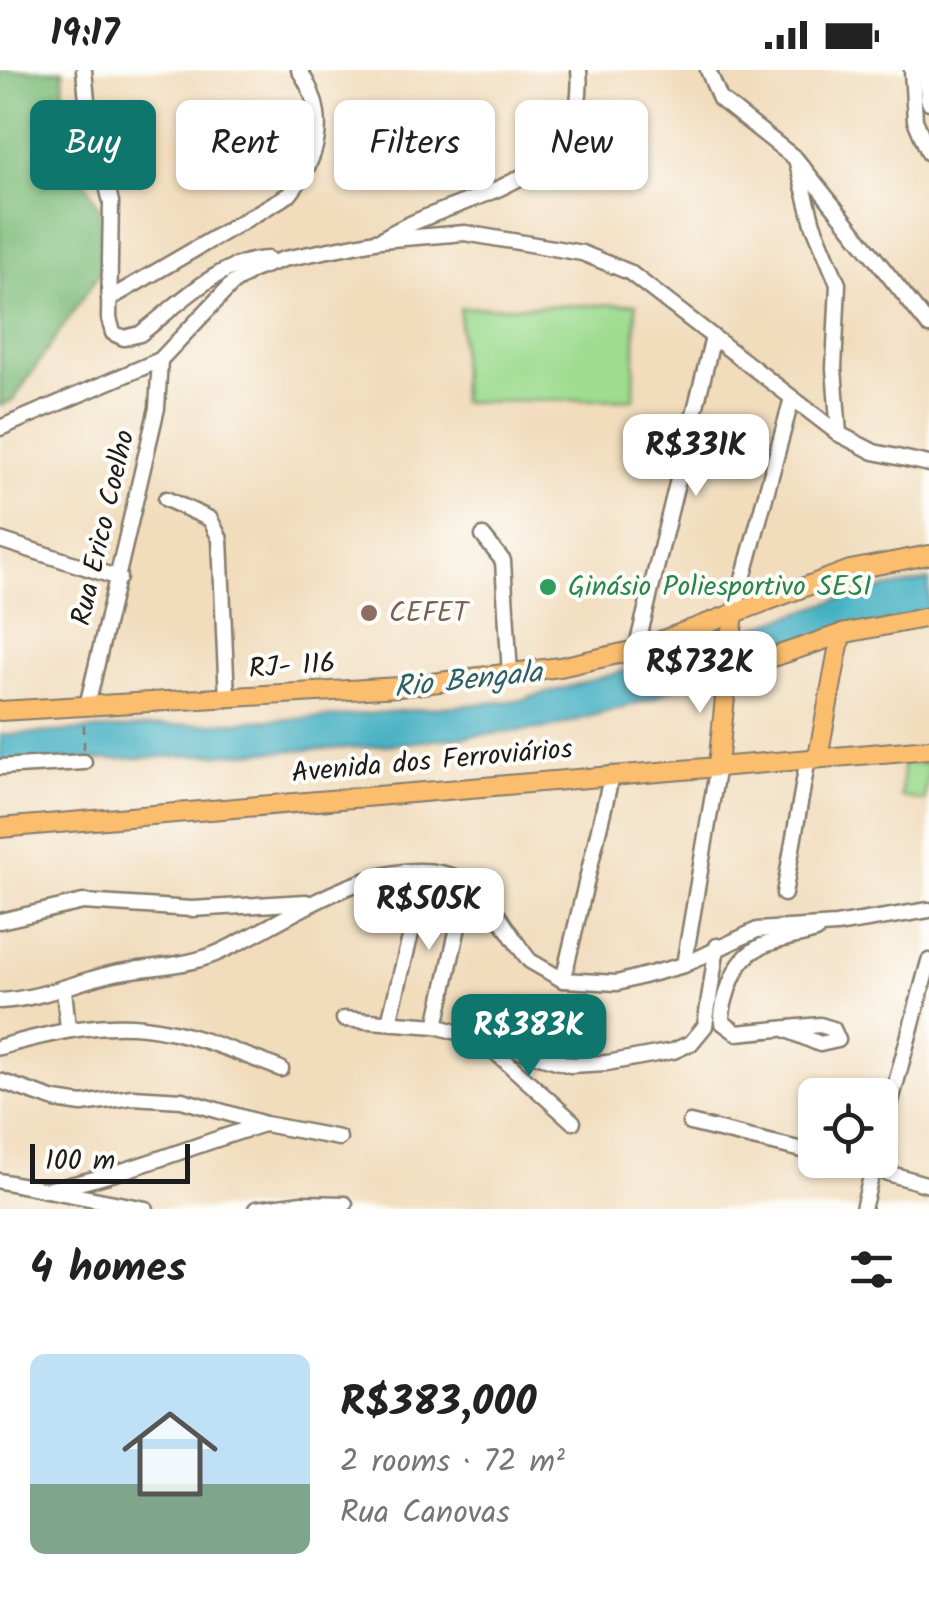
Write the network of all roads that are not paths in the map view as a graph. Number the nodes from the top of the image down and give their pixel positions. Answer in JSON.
{"nodes":[{"id":1,"x":84,"y":70,"type":"edge"},
{"id":2,"x":299,"y":70,"type":"edge"},
{"id":3,"x":579,"y":70,"type":"edge"},
{"id":4,"x":708,"y":70,"type":"edge"},
{"id":5,"x":912,"y":70,"type":"edge"},
{"id":6,"x":925,"y":70,"type":"edge"},
{"id":7,"x":929,"y":102,"type":"edge"},
{"id":8,"x":929,"y":153,"type":"edge"},
{"id":9,"x":796,"y":158,"type":"junction"},
{"id":10,"x":380,"y":240,"type":"junction"},
{"id":11,"x":284,"y":259,"type":"junction"},
{"id":12,"x":110,"y":299,"type":"junction"},
{"id":13,"x":929,"y":326,"type":"edge"},
{"id":14,"x":713,"y":337,"type":"junction"},
{"id":15,"x":160,"y":360,"type":"junction"},
{"id":16,"x":792,"y":398,"type":"junction"},
{"id":17,"x":0,"y":428,"type":"edge"},
{"id":18,"x":839,"y":434,"type":"junction"},
{"id":19,"x":929,"y":464,"type":"edge"},
{"id":20,"x":166,"y":499,"type":"dead end"},
{"id":21,"x":483,"y":536,"type":"dead end"},
{"id":22,"x":0,"y":540,"type":"edge"},
{"id":23,"x":929,"y":555,"type":"edge"},
{"id":24,"x":119,"y":578,"type":"junction"},
{"id":25,"x":929,"y":617,"type":"edge"},
{"id":26,"x":733,"y":618,"type":"junction"},
{"id":27,"x":842,"y":634,"type":"junction"},
{"id":28,"x":636,"y":650,"type":"junction"},
{"id":29,"x":729,"y":670,"type":"junction"},
{"id":30,"x":510,"y":675,"type":"junction"},
{"id":31,"x":227,"y":698,"type":"junction"},
{"id":32,"x":0,"y":711,"type":"edge"},
{"id":33,"x":86,"y":713,"type":"junction"},
{"id":34,"x":929,"y":749,"type":"edge"},
{"id":35,"x":813,"y":758,"type":"junction"},
{"id":36,"x":84,"y":760,"type":"road end"},
{"id":37,"x":718,"y":765,"type":"junction"},
{"id":38,"x":0,"y":766,"type":"edge"},
{"id":39,"x":612,"y":774,"type":"junction"},
{"id":40,"x":0,"y":828,"type":"edge"},
{"id":41,"x":426,"y":873,"type":"junction"},
{"id":42,"x":468,"y":882,"type":"junction"},
{"id":43,"x":784,"y":894,"type":"dead end"},
{"id":44,"x":314,"y":901,"type":"junction"},
{"id":45,"x":929,"y":910,"type":"edge"},
{"id":46,"x":0,"y":921,"type":"edge"},
{"id":47,"x":836,"y":925,"type":"junction"},
{"id":48,"x":717,"y":946,"type":"junction"},
{"id":49,"x":929,"y":961,"type":"edge"},
{"id":50,"x":684,"y":965,"type":"junction"},
{"id":51,"x":563,"y":980,"type":"junction"},
{"id":52,"x":64,"y":990,"type":"junction"},
{"id":53,"x":0,"y":1001,"type":"edge"},
{"id":54,"x":344,"y":1019,"type":"dead end"},
{"id":55,"x":390,"y":1022,"type":"junction"},
{"id":56,"x":436,"y":1026,"type":"junction"},
{"id":57,"x":68,"y":1028,"type":"junction"},
{"id":58,"x":787,"y":1030,"type":"dead end"},
{"id":59,"x":488,"y":1045,"type":"junction"},
{"id":60,"x":0,"y":1047,"type":"edge"},
{"id":61,"x":281,"y":1070,"type":"dead end"},
{"id":62,"x":897,"y":1078,"type":"edge"},
{"id":63,"x":0,"y":1080,"type":"edge"},
{"id":64,"x":573,"y":1122,"type":"dead end"},
{"id":65,"x":690,"y":1122,"type":"dead end"},
{"id":66,"x":265,"y":1124,"type":"junction"},
{"id":67,"x":339,"y":1138,"type":"dead end"},
{"id":68,"x":798,"y":1149,"type":"edge"},
{"id":69,"x":898,"y":1173,"type":"edge"},
{"id":70,"x":871,"y":1178,"type":"edge"},
{"id":71,"x":0,"y":1180,"type":"edge"},
{"id":72,"x":929,"y":1185,"type":"edge"},
{"id":73,"x":44,"y":1190,"type":"junction"},
{"id":74,"x":345,"y":1204,"type":"dead end"},
{"id":75,"x":146,"y":1209,"type":"edge"},
{"id":76,"x":256,"y":1209,"type":"edge"},
{"id":77,"x":863,"y":1209,"type":"edge"}],
"edges":[{"from":1,"to":12,"type":"street"},
{"from":2,"to":12,"type":"street"},
{"from":3,"to":10,"type":"street"},
{"from":4,"to":9,"type":"street"},
{"from":5,"to":8,"type":"street"},
{"from":6,"to":7,"type":"street"},
{"from":9,"to":13,"type":"street"},
{"from":9,"to":18,"type":"street"},
{"from":10,"to":11,"type":"street"},
{"from":10,"to":14,"type":"street"},
{"from":11,"to":12,"type":"street"},
{"from":11,"to":15,"type":"street"},
{"from":14,"to":16,"type":"street"},
{"from":14,"to":28,"type":"street"},
{"from":15,"to":17,"type":"street"},
{"from":15,"to":24,"type":"street","name":"Rua Erico Coelho"},
{"from":16,"to":18,"type":"street"},
{"from":16,"to":26,"type":"street"},
{"from":18,"to":19,"type":"street"},
{"from":20,"to":31,"type":"street"},
{"from":21,"to":30,"type":"street"},
{"from":22,"to":24,"type":"street"},
{"from":23,"to":26,"type":"main road","name":"RJ- 116"},
{"from":24,"to":33,"type":"street","name":"Rua Erico Coelho"},
{"from":25,"to":27,"type":"main road"},
{"from":26,"to":28,"type":"main road","name":"RJ- 116"},
{"from":26,"to":29,"type":"main road"},
{"from":27,"to":29,"type":"main road"},
{"from":27,"to":35,"type":"main road"},
{"from":28,"to":30,"type":"main road","name":"RJ- 116"},
{"from":29,"to":37,"type":"main road"},
{"from":30,"to":31,"type":"main road","name":"RJ- 116"},
{"from":31,"to":33,"type":"main road","name":"RJ- 116"},
{"from":32,"to":33,"type":"main road","name":"RJ- 116"},
{"from":34,"to":35,"type":"main road","name":"Avenida dos Ferroviários"},
{"from":35,"to":37,"type":"main road","name":"Avenida dos Ferroviários"},
{"from":35,"to":43,"type":"street"},
{"from":36,"to":38,"type":"street"},
{"from":37,"to":39,"type":"main road","name":"Avenida dos Ferroviários"},
{"from":37,"to":50,"type":"street"},
{"from":39,"to":40,"type":"main road","name":"Avenida dos Ferroviários"},
{"from":39,"to":51,"type":"street"},
{"from":41,"to":42,"type":"street"},
{"from":41,"to":44,"type":"street"},
{"from":41,"to":55,"type":"street"},
{"from":42,"to":51,"type":"street"},
{"from":42,"to":56,"type":"street"},
{"from":44,"to":46,"type":"street"},
{"from":44,"to":52,"type":"street"},
{"from":45,"to":47,"type":"street"},
{"from":47,"to":48,"type":"street"},
{"from":47,"to":58,"type":"street"},
{"from":48,"to":50,"type":"street"},
{"from":48,"to":59,"type":"street"},
{"from":49,"to":62,"type":"street"},
{"from":50,"to":51,"type":"street"},
{"from":52,"to":53,"type":"street"},
{"from":52,"to":57,"type":"street"},
{"from":54,"to":55,"type":"street"},
{"from":55,"to":56,"type":"street"},
{"from":56,"to":59,"type":"street"},
{"from":57,"to":60,"type":"street"},
{"from":57,"to":61,"type":"street"},
{"from":59,"to":64,"type":"street"},
{"from":63,"to":66,"type":"street"},
{"from":65,"to":68,"type":"street"},
{"from":66,"to":67,"type":"street"},
{"from":66,"to":73,"type":"street"},
{"from":69,"to":72,"type":"street"},
{"from":70,"to":77,"type":"street"},
{"from":71,"to":73,"type":"street"},
{"from":73,"to":75,"type":"street"},
{"from":74,"to":76,"type":"street"}]}
